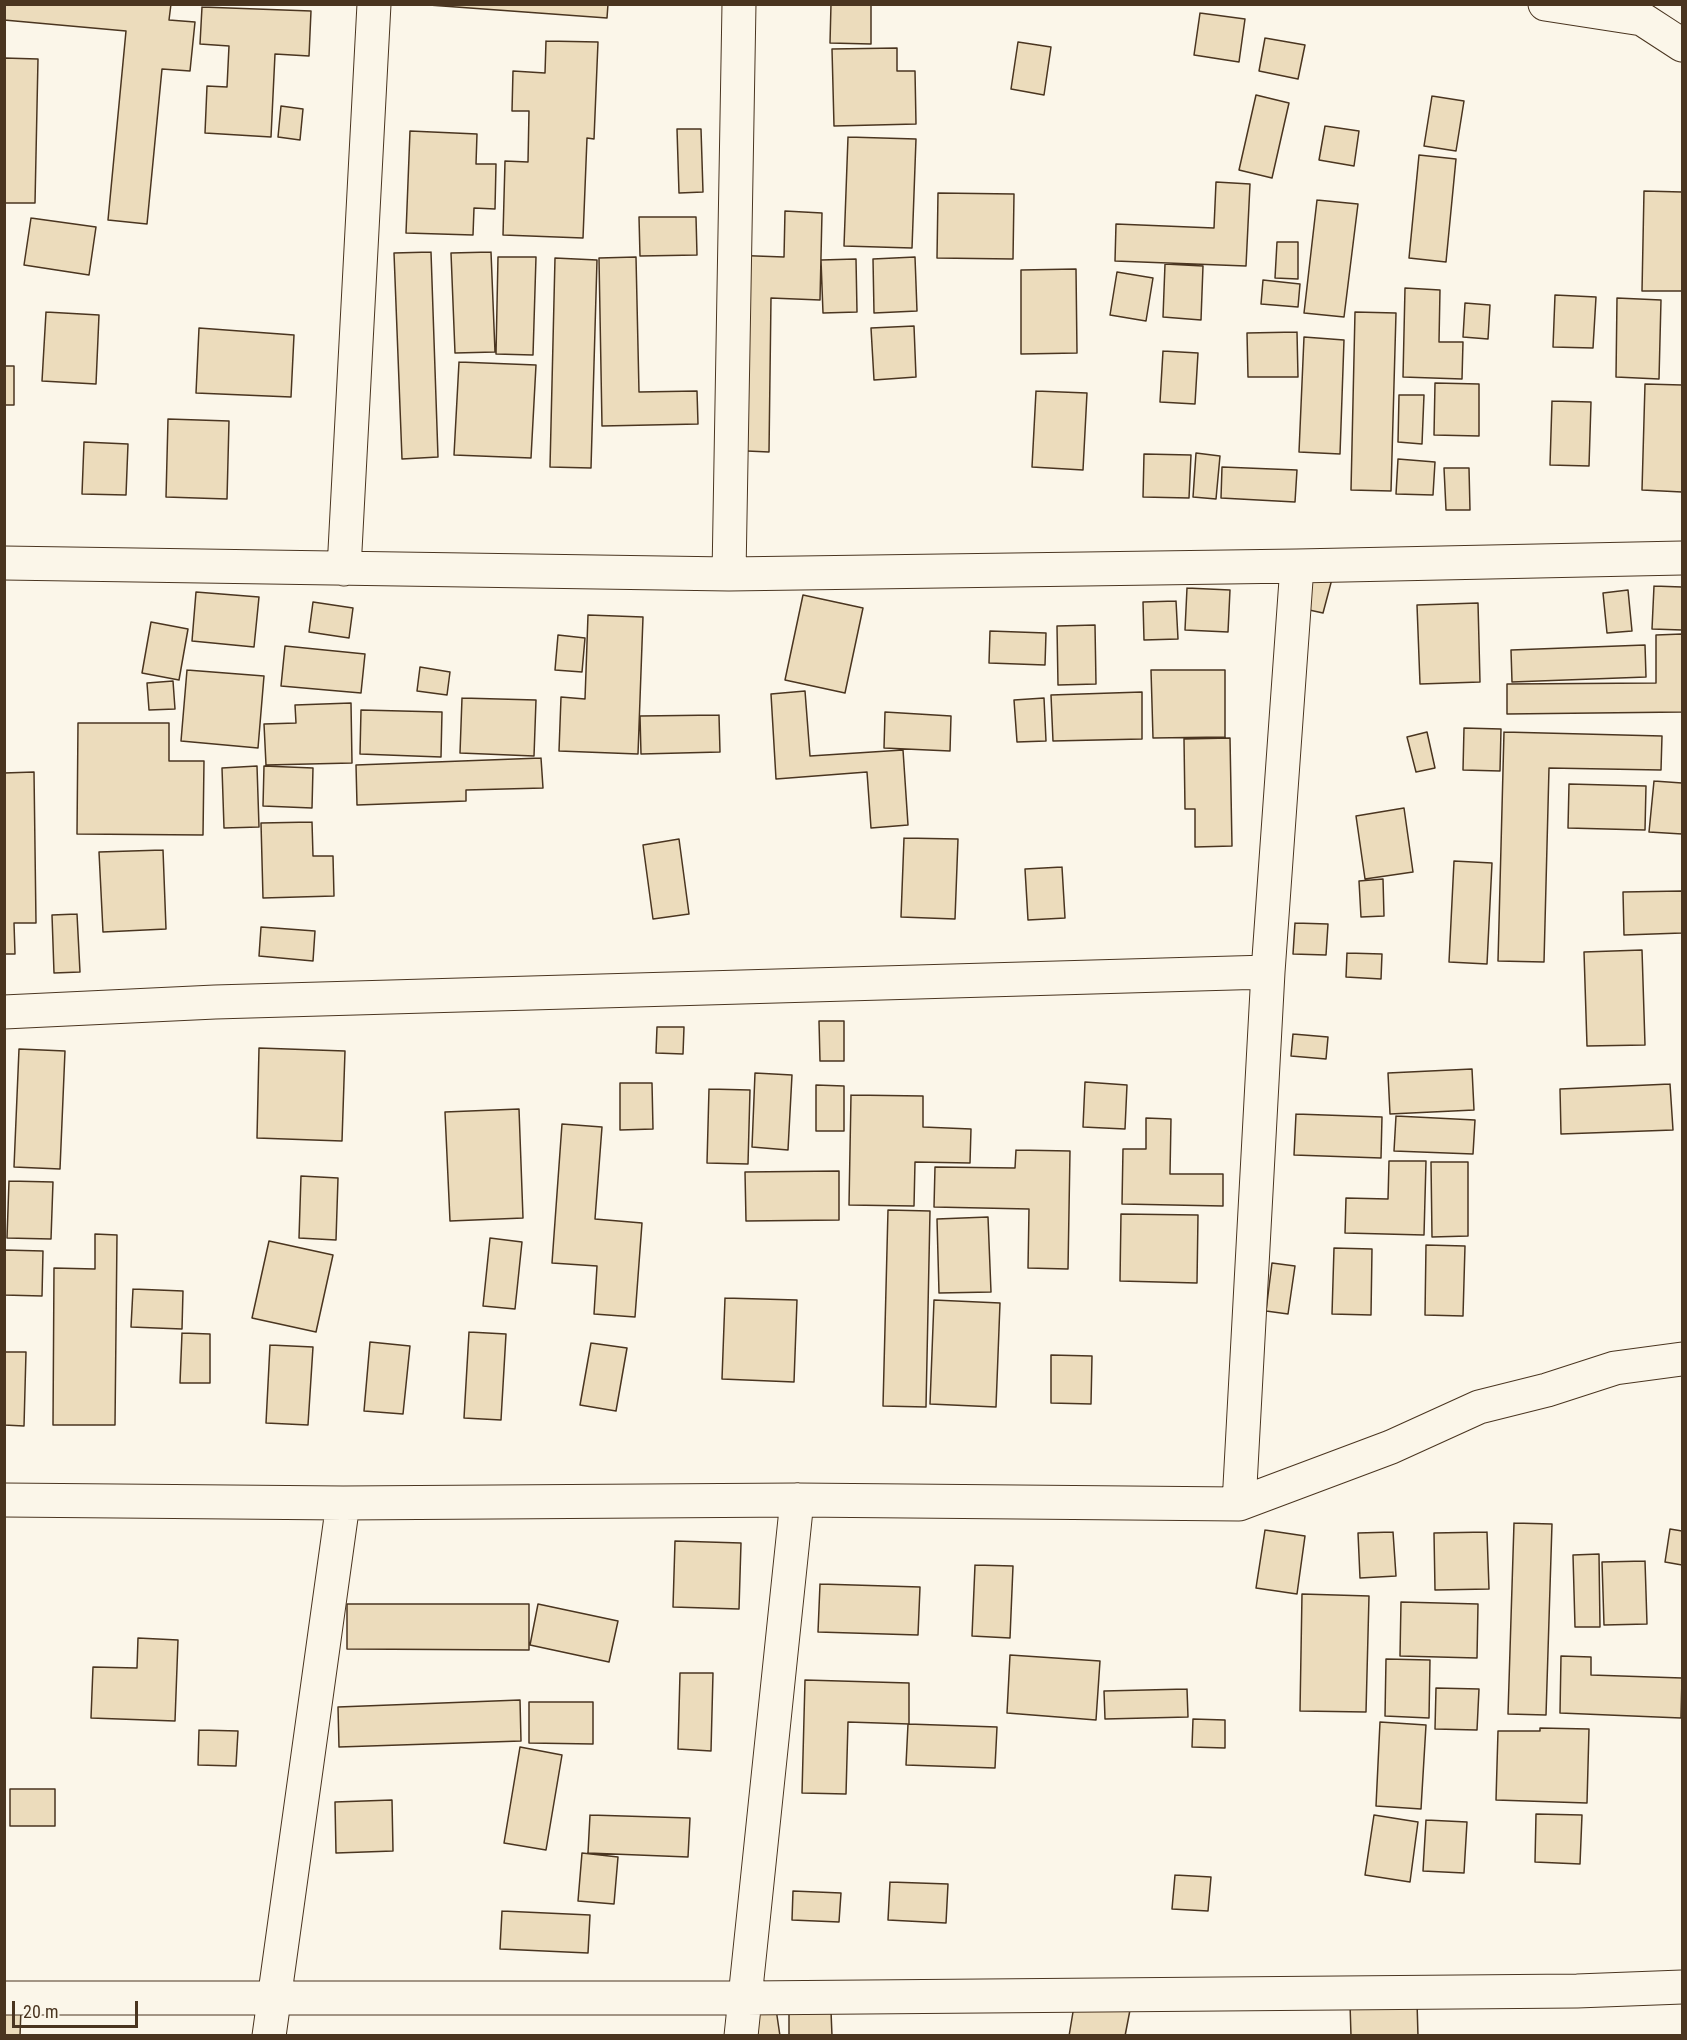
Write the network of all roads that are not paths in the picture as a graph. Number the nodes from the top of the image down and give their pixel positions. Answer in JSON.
{"nodes":[{"id":1,"x":374,"y":4,"type":"edge"},
{"id":2,"x":739,"y":4,"type":"edge"},
{"id":3,"x":1545,"y":4,"type":"edge"},
{"id":4,"x":1683,"y":45,"type":"edge"},
{"id":5,"x":1683,"y":558,"type":"edge"},
{"id":6,"x":4,"y":563,"type":"edge"},
{"id":7,"x":1297,"y":566,"type":"junction"},
{"id":8,"x":344,"y":569,"type":"junction"},
{"id":9,"x":729,"y":574,"type":"junction"},
{"id":10,"x":1268,"y":972,"type":"junction"},
{"id":11,"x":4,"y":1011,"type":"edge"},
{"id":12,"x":1683,"y":1359,"type":"edge"},
{"id":13,"x":4,"y":1500,"type":"edge"},
{"id":14,"x":797,"y":1500,"type":"junction"},
{"id":15,"x":343,"y":1503,"type":"junction"},
{"id":16,"x":1239,"y":1504,"type":"junction"},
{"id":17,"x":1683,"y":1988,"type":"edge"},
{"id":18,"x":4,"y":1998,"type":"edge"},
{"id":19,"x":274,"y":1998,"type":"junction"},
{"id":20,"x":746,"y":1998,"type":"junction"},
{"id":21,"x":269,"y":2036,"type":"edge"},
{"id":22,"x":741,"y":2036,"type":"edge"}],
"edges":[{"from":1,"to":8,"type":"street"},
{"from":2,"to":9,"type":"street"},
{"from":3,"to":4,"type":"street"},
{"from":5,"to":7,"type":"street"},
{"from":6,"to":8,"type":"street"},
{"from":7,"to":9,"type":"street"},
{"from":7,"to":10,"type":"street"},
{"from":8,"to":9,"type":"street"},
{"from":10,"to":11,"type":"street"},
{"from":10,"to":16,"type":"street"},
{"from":12,"to":16,"type":"street"},
{"from":13,"to":15,"type":"street"},
{"from":14,"to":15,"type":"street"},
{"from":14,"to":16,"type":"street"},
{"from":14,"to":20,"type":"street"},
{"from":15,"to":19,"type":"street"},
{"from":17,"to":20,"type":"street"},
{"from":18,"to":19,"type":"street"},
{"from":19,"to":20,"type":"street"},
{"from":19,"to":21,"type":"street"},
{"from":20,"to":22,"type":"street"}]}
